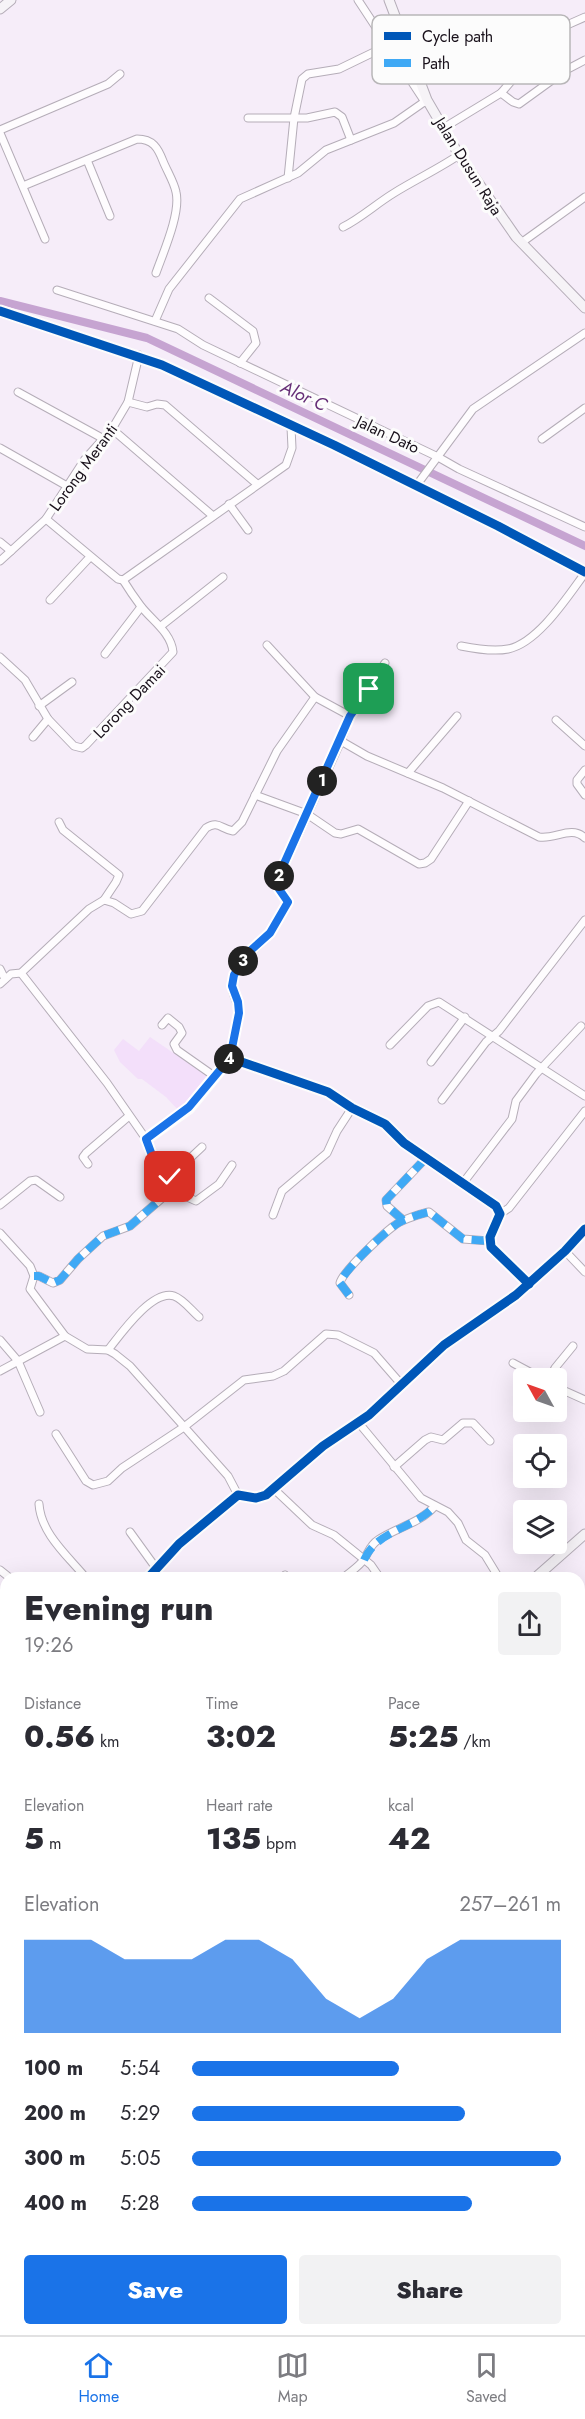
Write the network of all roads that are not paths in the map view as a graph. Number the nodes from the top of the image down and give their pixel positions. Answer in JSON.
{"nodes":[{"id":1,"x":11,"y":0,"type":"edge"},
{"id":2,"x":358,"y":0,"type":"edge"},
{"id":3,"x":0,"y":9,"type":"edge"},
{"id":4,"x":585,"y":17,"type":"edge"},
{"id":5,"x":372,"y":21,"type":"edge"},
{"id":6,"x":570,"y":24,"type":"edge"},
{"id":7,"x":372,"y":53,"type":"edge"},
{"id":8,"x":585,"y":60,"type":"edge"},
{"id":9,"x":570,"y":68,"type":"edge"},
{"id":10,"x":120,"y":74,"type":"dead end"},
{"id":11,"x":414,"y":84,"type":"edge"},
{"id":12,"x":420,"y":84,"type":"edge"},
{"id":13,"x":509,"y":84,"type":"edge"},
{"id":14,"x":547,"y":84,"type":"edge"},
{"id":15,"x":501,"y":93,"type":"junction"},
{"id":16,"x":426,"y":101,"type":"junction"},
{"id":17,"x":248,"y":118,"type":"dead end"},
{"id":18,"x":294,"y":118,"type":"junction"},
{"id":19,"x":445,"y":127,"type":"junction"},
{"id":20,"x":0,"y":131,"type":"edge"},
{"id":21,"x":351,"y":140,"type":"junction"},
{"id":22,"x":459,"y":155,"type":"junction"},
{"id":23,"x":87,"y":160,"type":"junction"},
{"id":24,"x":288,"y":178,"type":"junction"},
{"id":25,"x":23,"y":186,"type":"junction"},
{"id":26,"x":585,"y":197,"type":"edge"},
{"id":27,"x":110,"y":216,"type":"dead end"},
{"id":28,"x":343,"y":227,"type":"dead end"},
{"id":29,"x":45,"y":239,"type":"dead end"},
{"id":30,"x":521,"y":243,"type":"junction"},
{"id":31,"x":156,"y":273,"type":"dead end"},
{"id":32,"x":57,"y":290,"type":"dead end"},
{"id":33,"x":209,"y":298,"type":"dead end"},
{"id":34,"x":585,"y":308,"type":"edge"},
{"id":35,"x":0,"y":311,"type":"edge"},
{"id":36,"x":155,"y":321,"type":"junction"},
{"id":37,"x":585,"y":333,"type":"edge"},
{"id":38,"x":139,"y":355,"type":"junction"},
{"id":39,"x":240,"y":363,"type":"junction"},
{"id":40,"x":18,"y":392,"type":"dead end"},
{"id":41,"x":128,"y":402,"type":"junction"},
{"id":42,"x":585,"y":408,"type":"edge"},
{"id":43,"x":291,"y":427,"type":"junction"},
{"id":44,"x":112,"y":429,"type":"junction"},
{"id":45,"x":102,"y":438,"type":"junction"},
{"id":46,"x":542,"y":439,"type":"dead end"},
{"id":47,"x":0,"y":448,"type":"edge"},
{"id":48,"x":437,"y":458,"type":"junction"},
{"id":49,"x":257,"y":484,"type":"junction"},
{"id":50,"x":417,"y":485,"type":"junction"},
{"id":51,"x":68,"y":486,"type":"junction"},
{"id":52,"x":229,"y":504,"type":"junction"},
{"id":53,"x":213,"y":516,"type":"junction"},
{"id":54,"x":46,"y":519,"type":"junction"},
{"id":55,"x":585,"y":527,"type":"edge"},
{"id":56,"x":248,"y":530,"type":"dead end"},
{"id":57,"x":0,"y":542,"type":"edge"},
{"id":58,"x":11,"y":550,"type":"junction"},
{"id":59,"x":90,"y":557,"type":"junction"},
{"id":60,"x":0,"y":561,"type":"edge"},
{"id":61,"x":585,"y":573,"type":"edge"},
{"id":62,"x":224,"y":577,"type":"dead end"},
{"id":63,"x":123,"y":580,"type":"junction"},
{"id":64,"x":50,"y":600,"type":"dead end"},
{"id":65,"x":141,"y":607,"type":"junction"},
{"id":66,"x":161,"y":626,"type":"junction"},
{"id":67,"x":267,"y":645,"type":"dead end"},
{"id":68,"x":461,"y":646,"type":"dead end"},
{"id":69,"x":105,"y":654,"type":"dead end"},
{"id":70,"x":0,"y":657,"type":"edge"},
{"id":71,"x":385,"y":663,"type":"dead end"},
{"id":72,"x":72,"y":682,"type":"dead end"},
{"id":73,"x":315,"y":697,"type":"junction"},
{"id":74,"x":39,"y":706,"type":"junction"},
{"id":75,"x":350,"y":716,"type":"junction"},
{"id":76,"x":457,"y":716,"type":"dead end"},
{"id":77,"x":48,"y":719,"type":"junction"},
{"id":78,"x":556,"y":720,"type":"dead end"},
{"id":79,"x":33,"y":737,"type":"dead end"},
{"id":80,"x":341,"y":741,"type":"junction"},
{"id":81,"x":585,"y":747,"type":"edge"},
{"id":82,"x":585,"y":770,"type":"edge"},
{"id":83,"x":408,"y":773,"type":"junction"},
{"id":84,"x":255,"y":795,"type":"junction"},
{"id":85,"x":585,"y":795,"type":"edge"},
{"id":86,"x":469,"y":801,"type":"junction"},
{"id":87,"x":306,"y":814,"type":"junction"},
{"id":88,"x":59,"y":822,"type":"dead end"},
{"id":89,"x":584,"y":833,"type":"edge"},
{"id":90,"x":104,"y":900,"type":"junction"},
{"id":91,"x":585,"y":920,"type":"edge"},
{"id":92,"x":0,"y":969,"type":"edge"},
{"id":93,"x":21,"y":973,"type":"junction"},
{"id":94,"x":3,"y":981,"type":"edge"},
{"id":95,"x":465,"y":1017,"type":"junction"},
{"id":96,"x":162,"y":1025,"type":"dead end"},
{"id":97,"x":581,"y":1026,"type":"dead end"},
{"id":98,"x":493,"y":1036,"type":"junction"},
{"id":99,"x":390,"y":1045,"type":"dead end"},
{"id":100,"x":230,"y":1058,"type":"junction"},
{"id":101,"x":431,"y":1062,"type":"dead end"},
{"id":102,"x":542,"y":1069,"type":"junction"},
{"id":103,"x":214,"y":1076,"type":"junction"},
{"id":104,"x":585,"y":1096,"type":"edge"},
{"id":105,"x":442,"y":1100,"type":"dead end"},
{"id":106,"x":352,"y":1108,"type":"junction"},
{"id":107,"x":585,"y":1111,"type":"edge"},
{"id":108,"x":129,"y":1116,"type":"junction"},
{"id":109,"x":146,"y":1139,"type":"junction"},
{"id":110,"x":202,"y":1147,"type":"dead end"},
{"id":111,"x":426,"y":1158,"type":"junction"},
{"id":112,"x":88,"y":1164,"type":"dead end"},
{"id":113,"x":232,"y":1165,"type":"dead end"},
{"id":114,"x":170,"y":1177,"type":"junction"},
{"id":115,"x":463,"y":1183,"type":"junction"},
{"id":116,"x":177,"y":1185,"type":"junction"},
{"id":117,"x":60,"y":1197,"type":"dead end"},
{"id":118,"x":0,"y":1204,"type":"edge"},
{"id":119,"x":500,"y":1214,"type":"junction"},
{"id":120,"x":273,"y":1215,"type":"dead end"},
{"id":121,"x":404,"y":1220,"type":"junction"},
{"id":122,"x":585,"y":1229,"type":"edge"},
{"id":123,"x":0,"y":1233,"type":"edge"},
{"id":124,"x":489,"y":1241,"type":"junction"},
{"id":125,"x":565,"y":1251,"type":"junction"},
{"id":126,"x":585,"y":1272,"type":"edge"},
{"id":127,"x":34,"y":1276,"type":"junction"},
{"id":128,"x":529,"y":1284,"type":"junction"},
{"id":129,"x":349,"y":1295,"type":"dead end"},
{"id":130,"x":199,"y":1317,"type":"dead end"},
{"id":131,"x":65,"y":1336,"type":"junction"},
{"id":132,"x":0,"y":1340,"type":"edge"},
{"id":133,"x":573,"y":1346,"type":"dead end"},
{"id":134,"x":108,"y":1350,"type":"junction"},
{"id":135,"x":18,"y":1361,"type":"junction"},
{"id":136,"x":513,"y":1363,"type":"dead end"},
{"id":137,"x":522,"y":1368,"type":"edge"},
{"id":138,"x":555,"y":1368,"type":"edge"},
{"id":139,"x":0,"y":1371,"type":"edge"},
{"id":140,"x":401,"y":1384,"type":"junction"},
{"id":141,"x":567,"y":1393,"type":"edge"},
{"id":142,"x":585,"y":1400,"type":"edge"},
{"id":143,"x":40,"y":1412,"type":"dead end"},
{"id":144,"x":358,"y":1422,"type":"junction"},
{"id":145,"x":184,"y":1427,"type":"junction"},
{"id":146,"x":56,"y":1434,"type":"dead end"},
{"id":147,"x":490,"y":1441,"type":"dead end"},
{"id":148,"x":394,"y":1467,"type":"junction"},
{"id":149,"x":275,"y":1490,"type":"junction"},
{"id":150,"x":238,"y":1496,"type":"junction"},
{"id":151,"x":39,"y":1504,"type":"dead end"},
{"id":152,"x":435,"y":1506,"type":"junction"},
{"id":153,"x":130,"y":1532,"type":"dead end"},
{"id":154,"x":585,"y":1534,"type":"edge"},
{"id":155,"x":364,"y":1560,"type":"junction"},
{"id":156,"x":156,"y":1568,"type":"junction"},
{"id":157,"x":81,"y":1572,"type":"edge"},
{"id":158,"x":153,"y":1572,"type":"edge"},
{"id":159,"x":350,"y":1572,"type":"edge"},
{"id":160,"x":376,"y":1572,"type":"edge"},
{"id":161,"x":495,"y":1572,"type":"edge"},
{"id":162,"x":542,"y":1572,"type":"edge"}],
"edges":[{"from":1,"to":3,"type":"main road"},
{"from":2,"to":5,"type":"street"},
{"from":4,"to":6,"type":"street"},
{"from":7,"to":18,"type":"street"},
{"from":8,"to":9,"type":"street"},
{"from":10,"to":20,"type":"street"},
{"from":11,"to":16,"type":"street"},
{"from":12,"to":16,"type":"main road","name":"Jalan Dusun Raja"},
{"from":13,"to":15,"type":"street"},
{"from":14,"to":15,"type":"street"},
{"from":15,"to":19,"type":"street"},
{"from":16,"to":19,"type":"main road","name":"Jalan Dusun Raja"},
{"from":16,"to":21,"type":"street"},
{"from":17,"to":18,"type":"street"},
{"from":18,"to":21,"type":"street"},
{"from":18,"to":24,"type":"street"},
{"from":19,"to":22,"type":"main road","name":"Jalan Dusun Raja"},
{"from":20,"to":25,"type":"street"},
{"from":21,"to":24,"type":"street"},
{"from":22,"to":28,"type":"street"},
{"from":22,"to":30,"type":"main road","name":"Jalan Dusun Raja"},
{"from":23,"to":25,"type":"street"},
{"from":23,"to":27,"type":"street"},
{"from":23,"to":31,"type":"street"},
{"from":24,"to":36,"type":"street"},
{"from":25,"to":29,"type":"street"},
{"from":26,"to":30,"type":"street"},
{"from":30,"to":34,"type":"main road","name":"Jalan Dusun Raja"},
{"from":32,"to":36,"type":"street","name":"Jalan Dato"},
{"from":33,"to":39,"type":"street"},
{"from":35,"to":38,"type":"street"},
{"from":36,"to":39,"type":"street","name":"Jalan Dato"},
{"from":37,"to":48,"type":"street"},
{"from":38,"to":41,"type":"street","name":"Lorong Meranti"},
{"from":38,"to":43,"type":"street"},
{"from":39,"to":48,"type":"street","name":"Jalan Dato"},
{"from":40,"to":45,"type":"street"},
{"from":41,"to":44,"type":"street","name":"Lorong Meranti"},
{"from":41,"to":49,"type":"street"},
{"from":42,"to":46,"type":"street"},
{"from":43,"to":49,"type":"street"},
{"from":43,"to":50,"type":"street"},
{"from":44,"to":45,"type":"street","name":"Lorong Meranti"},
{"from":44,"to":53,"type":"street"},
{"from":45,"to":51,"type":"street","name":"Lorong Meranti"},
{"from":47,"to":51,"type":"street"},
{"from":48,"to":50,"type":"street"},
{"from":48,"to":55,"type":"street","name":"Jalan Dato"},
{"from":49,"to":52,"type":"street"},
{"from":50,"to":61,"type":"street"},
{"from":51,"to":54,"type":"street","name":"Lorong Meranti"},
{"from":52,"to":53,"type":"street"},
{"from":52,"to":56,"type":"street"},
{"from":53,"to":63,"type":"street"},
{"from":54,"to":58,"type":"street","name":"Lorong Meranti"},
{"from":54,"to":59,"type":"street","name":"Lorong Damai"},
{"from":57,"to":58,"type":"street"},
{"from":58,"to":60,"type":"street","name":"Lorong Meranti"},
{"from":59,"to":63,"type":"street","name":"Lorong Damai"},
{"from":59,"to":64,"type":"street"},
{"from":61,"to":68,"type":"street"},
{"from":62,"to":66,"type":"street"},
{"from":63,"to":65,"type":"street","name":"Lorong Damai"},
{"from":65,"to":66,"type":"street","name":"Lorong Damai"},
{"from":65,"to":69,"type":"street"},
{"from":66,"to":77,"type":"street","name":"Lorong Damai"},
{"from":67,"to":73,"type":"street"},
{"from":70,"to":74,"type":"street","name":"Lorong Damai"},
{"from":71,"to":75,"type":"street"},
{"from":72,"to":74,"type":"street"},
{"from":73,"to":75,"type":"street"},
{"from":73,"to":84,"type":"street"},
{"from":74,"to":77,"type":"street","name":"Lorong Damai"},
{"from":75,"to":80,"type":"street"},
{"from":76,"to":83,"type":"street"},
{"from":77,"to":79,"type":"street"},
{"from":78,"to":81,"type":"street"},
{"from":80,"to":83,"type":"street"},
{"from":80,"to":87,"type":"street"},
{"from":82,"to":85,"type":"street"},
{"from":83,"to":86,"type":"street"},
{"from":84,"to":87,"type":"street"},
{"from":84,"to":90,"type":"street"},
{"from":86,"to":87,"type":"street"},
{"from":86,"to":89,"type":"street"},
{"from":87,"to":100,"type":"street"},
{"from":88,"to":90,"type":"street"},
{"from":90,"to":93,"type":"street"},
{"from":91,"to":98,"type":"street"},
{"from":92,"to":94,"type":"street"},
{"from":93,"to":94,"type":"street"},
{"from":93,"to":108,"type":"street"},
{"from":95,"to":98,"type":"street"},
{"from":95,"to":99,"type":"street"},
{"from":95,"to":101,"type":"street"},
{"from":96,"to":103,"type":"street"},
{"from":97,"to":102,"type":"street"},
{"from":98,"to":102,"type":"street"},
{"from":98,"to":105,"type":"street"},
{"from":100,"to":103,"type":"street"},
{"from":100,"to":106,"type":"street"},
{"from":102,"to":104,"type":"street"},
{"from":102,"to":115,"type":"street"},
{"from":103,"to":109,"type":"street"},
{"from":106,"to":111,"type":"street"},
{"from":106,"to":120,"type":"street"},
{"from":107,"to":119,"type":"street"},
{"from":108,"to":109,"type":"street"},
{"from":108,"to":112,"type":"street"},
{"from":109,"to":114,"type":"street"},
{"from":110,"to":114,"type":"street"},
{"from":111,"to":115,"type":"street"},
{"from":111,"to":121,"type":"street"},
{"from":113,"to":116,"type":"street"},
{"from":114,"to":116,"type":"street"},
{"from":115,"to":119,"type":"street"},
{"from":116,"to":127,"type":"street"},
{"from":117,"to":118,"type":"street"},
{"from":119,"to":124,"type":"street"},
{"from":121,"to":124,"type":"street"},
{"from":121,"to":129,"type":"street"},
{"from":122,"to":125,"type":"street"},
{"from":123,"to":127,"type":"street"},
{"from":124,"to":128,"type":"street"},
{"from":125,"to":126,"type":"street"},
{"from":125,"to":128,"type":"street"},
{"from":127,"to":131,"type":"street"},
{"from":128,"to":140,"type":"street"},
{"from":130,"to":134,"type":"street"},
{"from":131,"to":134,"type":"street"},
{"from":131,"to":135,"type":"street"},
{"from":132,"to":135,"type":"street"},
{"from":133,"to":138,"type":"street"},
{"from":134,"to":145,"type":"street"},
{"from":135,"to":139,"type":"street"},
{"from":135,"to":143,"type":"street"},
{"from":136,"to":137,"type":"street"},
{"from":140,"to":144,"type":"street"},
{"from":140,"to":145,"type":"street"},
{"from":141,"to":142,"type":"street"},
{"from":144,"to":148,"type":"street"},
{"from":144,"to":149,"type":"street"},
{"from":145,"to":146,"type":"street"},
{"from":145,"to":150,"type":"street"},
{"from":147,"to":148,"type":"street"},
{"from":148,"to":152,"type":"street"},
{"from":149,"to":150,"type":"street"},
{"from":149,"to":155,"type":"street"},
{"from":150,"to":156,"type":"street"},
{"from":151,"to":157,"type":"street"},
{"from":152,"to":155,"type":"street"},
{"from":152,"to":161,"type":"street"},
{"from":153,"to":156,"type":"street"},
{"from":154,"to":162,"type":"main road"},
{"from":155,"to":159,"type":"street"},
{"from":155,"to":160,"type":"street"},
{"from":156,"to":158,"type":"street"}]}
